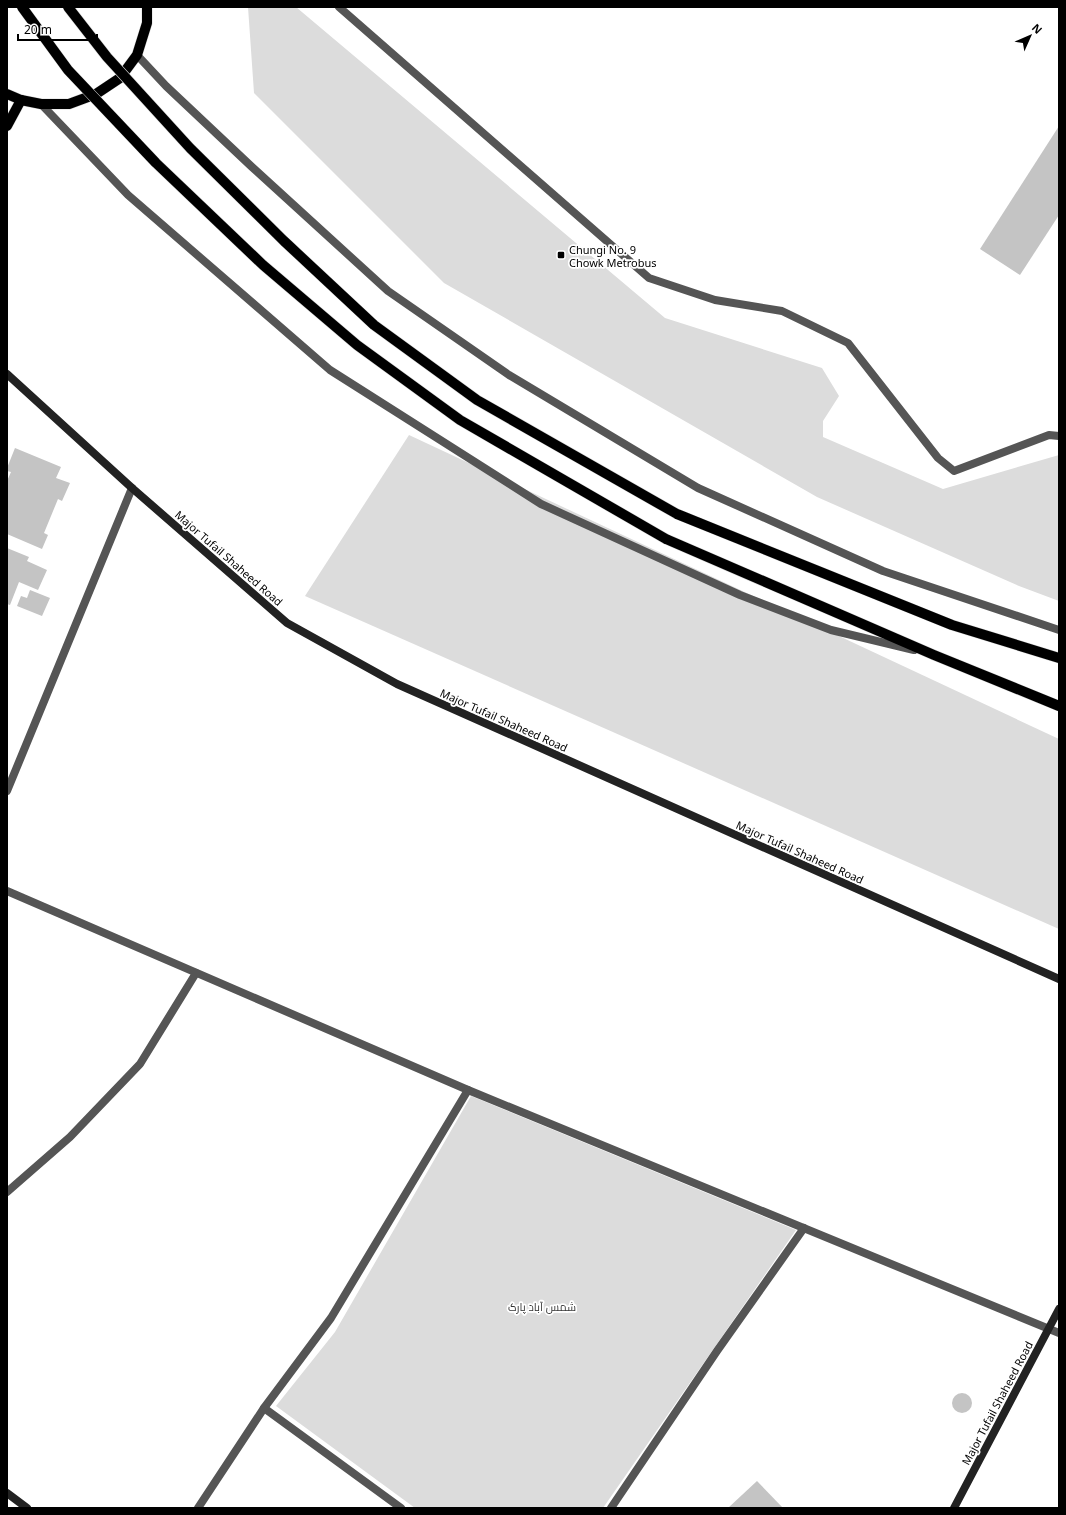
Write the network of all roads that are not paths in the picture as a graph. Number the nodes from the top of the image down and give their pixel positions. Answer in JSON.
{"nodes":[{"id":1,"x":22,"y":7,"type":"edge"},
{"id":2,"x":68,"y":7,"type":"edge"},
{"id":3,"x":147,"y":7,"type":"edge"},
{"id":4,"x":339,"y":7,"type":"edge"},
{"id":5,"x":137,"y":55,"type":"junction"},
{"id":6,"x":7,"y":94,"type":"edge"},
{"id":7,"x":21,"y":100,"type":"junction"},
{"id":8,"x":40,"y":104,"type":"junction"},
{"id":9,"x":7,"y":126,"type":"edge"},
{"id":10,"x":7,"y":374,"type":"edge"},
{"id":11,"x":1059,"y":436,"type":"edge"},
{"id":12,"x":132,"y":488,"type":"junction"},
{"id":13,"x":1059,"y":630,"type":"edge"},
{"id":14,"x":934,"y":655,"type":"junction"},
{"id":15,"x":1059,"y":658,"type":"edge"},
{"id":16,"x":1059,"y":706,"type":"edge"},
{"id":17,"x":7,"y":791,"type":"edge"},
{"id":18,"x":7,"y":891,"type":"edge"},
{"id":19,"x":196,"y":973,"type":"junction"},
{"id":20,"x":1059,"y":980,"type":"edge"},
{"id":21,"x":468,"y":1090,"type":"junction"},
{"id":22,"x":7,"y":1192,"type":"edge"},
{"id":23,"x":804,"y":1228,"type":"junction"},
{"id":24,"x":1059,"y":1309,"type":"edge"},
{"id":25,"x":1049,"y":1328,"type":"junction"},
{"id":26,"x":1059,"y":1333,"type":"edge"},
{"id":27,"x":264,"y":1408,"type":"junction"},
{"id":28,"x":7,"y":1493,"type":"edge"},
{"id":29,"x":27,"y":1508,"type":"edge"},
{"id":30,"x":198,"y":1508,"type":"edge"},
{"id":31,"x":401,"y":1508,"type":"edge"},
{"id":32,"x":611,"y":1508,"type":"edge"},
{"id":33,"x":954,"y":1508,"type":"edge"}],
"edges":[{"from":1,"to":14,"type":"main road","bridge":true},
{"from":2,"to":15,"type":"main road","bridge":true},
{"from":3,"to":5,"type":"main road"},
{"from":4,"to":11,"type":"street"},
{"from":5,"to":8,"type":"main road"},
{"from":5,"to":13,"type":"street"},
{"from":6,"to":7,"type":"main road"},
{"from":7,"to":8,"type":"main road"},
{"from":7,"to":9,"type":"main road"},
{"from":8,"to":14,"type":"street"},
{"from":10,"to":12,"type":"street","name":"Major Tufail Shaheed Road"},
{"from":12,"to":17,"type":"street"},
{"from":12,"to":20,"type":"street","name":"Major Tufail Shaheed Road"},
{"from":14,"to":16,"type":"main road"},
{"from":18,"to":19,"type":"street"},
{"from":19,"to":21,"type":"street"},
{"from":19,"to":22,"type":"street"},
{"from":21,"to":23,"type":"street"},
{"from":21,"to":27,"type":"street"},
{"from":23,"to":25,"type":"street"},
{"from":23,"to":32,"type":"street"},
{"from":24,"to":25,"type":"street","name":"Major Tufail Shaheed Road"},
{"from":25,"to":26,"type":"street"},
{"from":25,"to":33,"type":"street","name":"Major Tufail Shaheed Road"},
{"from":27,"to":30,"type":"street"},
{"from":27,"to":31,"type":"street"},
{"from":28,"to":29,"type":"street"}]}
